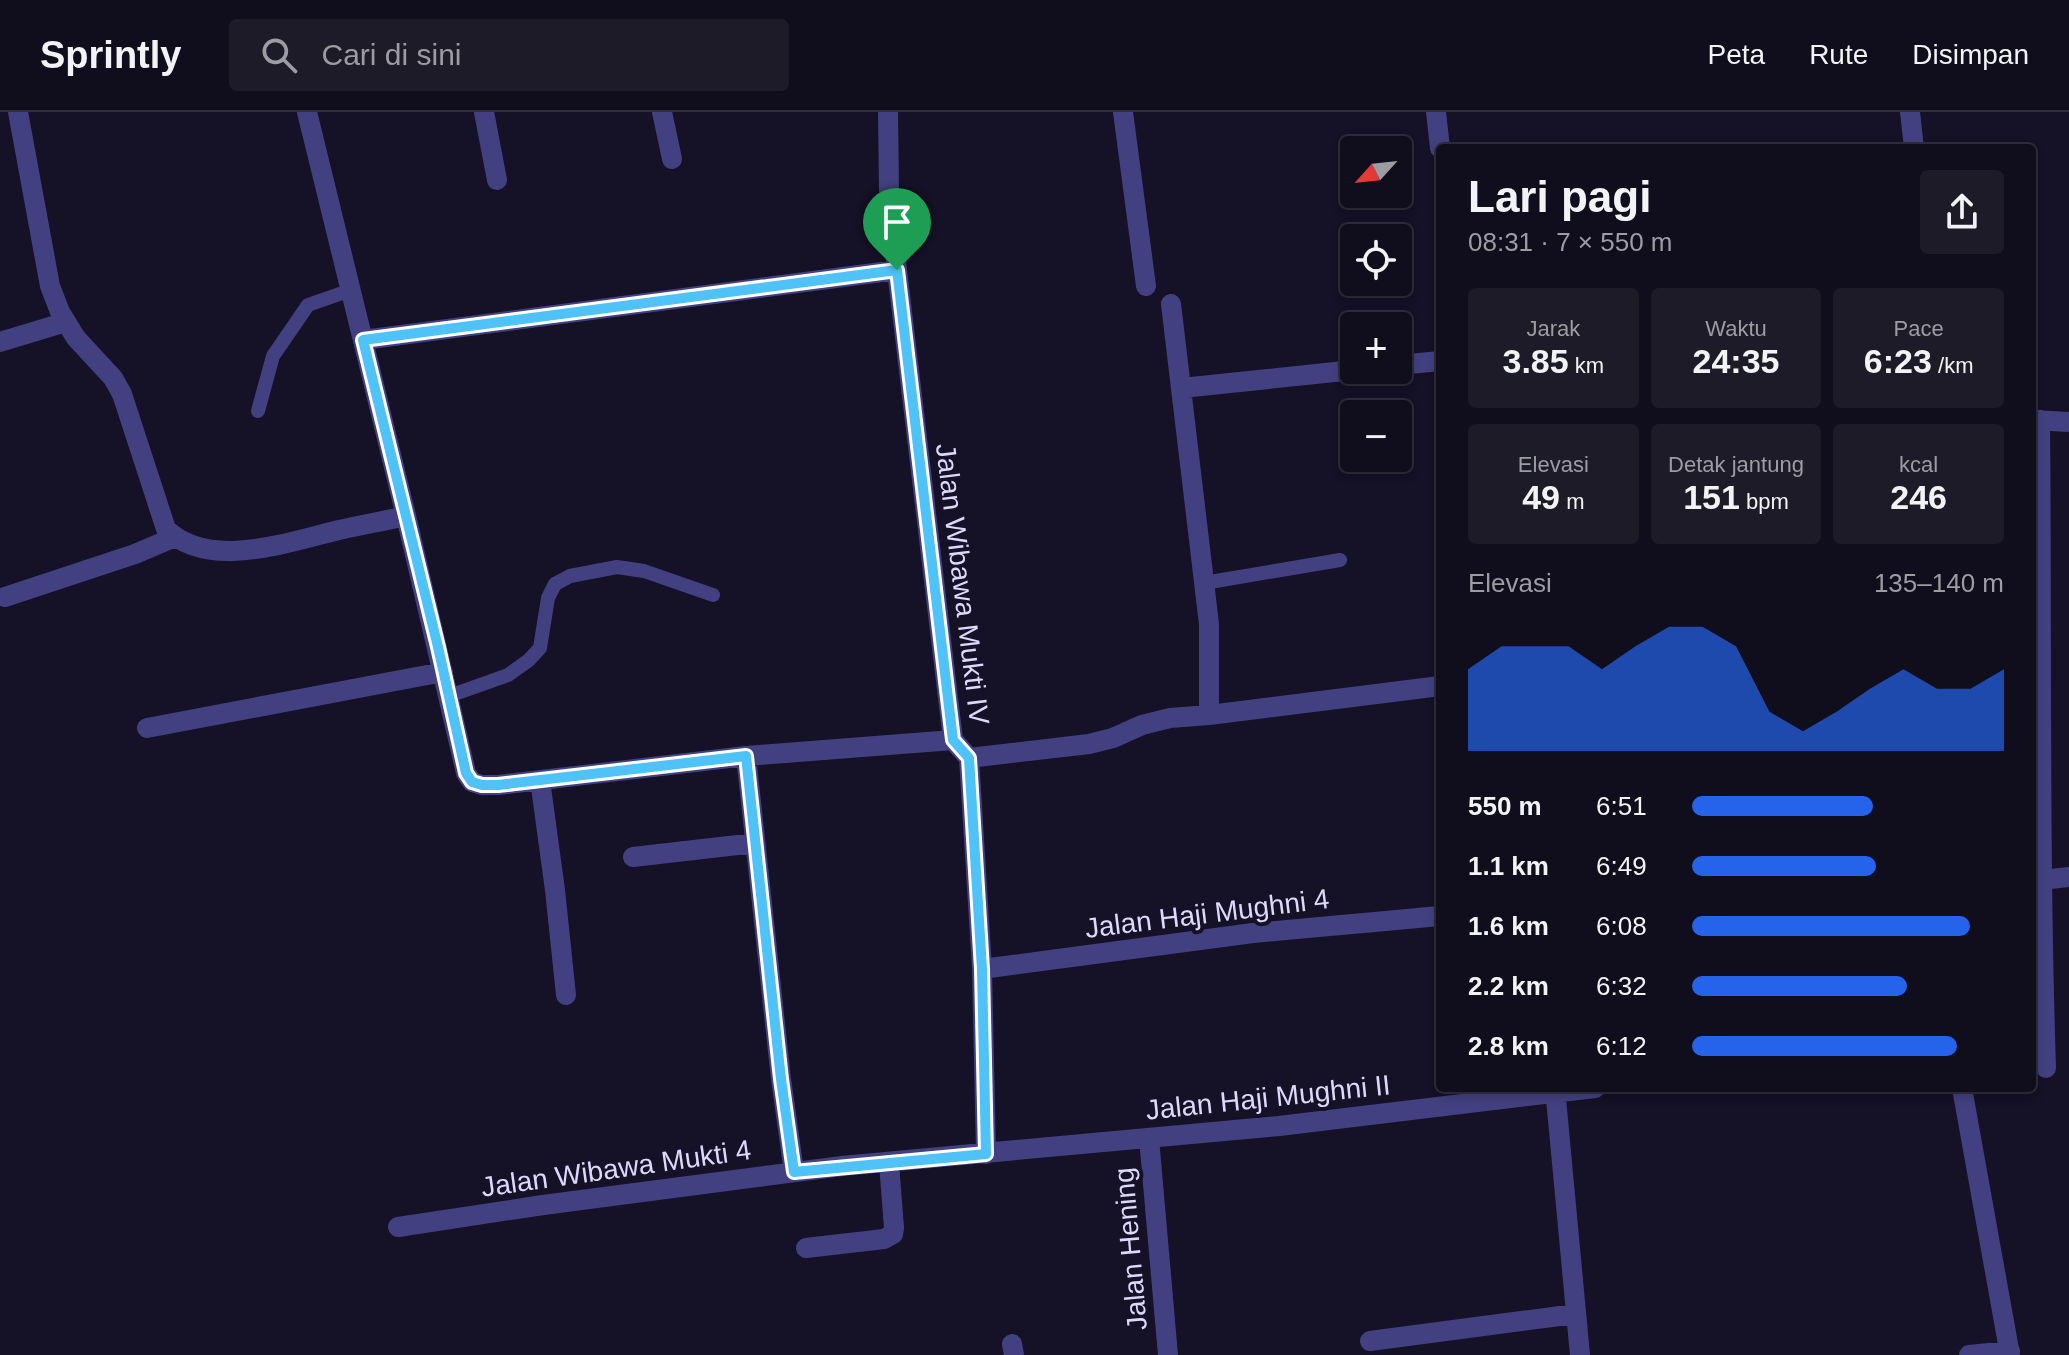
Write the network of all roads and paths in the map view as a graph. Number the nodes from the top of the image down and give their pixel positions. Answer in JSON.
{"nodes":[{"id":1,"x":18,"y":112,"type":"edge"},
{"id":2,"x":307,"y":112,"type":"edge"},
{"id":3,"x":484,"y":112,"type":"edge"},
{"id":4,"x":662,"y":112,"type":"edge"},
{"id":5,"x":888,"y":112,"type":"edge"},
{"id":6,"x":1123,"y":112,"type":"edge"},
{"id":7,"x":1436,"y":112,"type":"edge"},
{"id":8,"x":1910,"y":112,"type":"edge"},
{"id":9,"x":1440,"y":144,"type":"edge"},
{"id":10,"x":1914,"y":144,"type":"edge"},
{"id":11,"x":672,"y":159,"type":"dead end"},
{"id":12,"x":497,"y":180,"type":"dead end"},
{"id":13,"x":897,"y":270,"type":"junction"},
{"id":14,"x":1146,"y":286,"type":"dead end"},
{"id":15,"x":351,"y":290,"type":"junction"},
{"id":16,"x":1171,"y":304,"type":"dead end"},
{"id":17,"x":66,"y":322,"type":"junction"},
{"id":18,"x":363,"y":340,"type":"junction"},
{"id":19,"x":0,"y":342,"type":"edge"},
{"id":20,"x":1436,"y":361,"type":"edge"},
{"id":21,"x":1412,"y":364,"type":"edge"},
{"id":22,"x":1340,"y":371,"type":"edge"},
{"id":23,"x":1182,"y":388,"type":"junction"},
{"id":24,"x":258,"y":411,"type":"dead end"},
{"id":25,"x":2036,"y":420,"type":"edge"},
{"id":26,"x":2069,"y":422,"type":"edge"},
{"id":27,"x":406,"y":516,"type":"junction"},
{"id":28,"x":175,"y":537,"type":"junction"},
{"id":29,"x":1340,"y":560,"type":"dead end"},
{"id":30,"x":1204,"y":583,"type":"junction"},
{"id":31,"x":713,"y":595,"type":"dead end"},
{"id":32,"x":5,"y":597,"type":"dead end"},
{"id":33,"x":443,"y":672,"type":"junction"},
{"id":34,"x":1436,"y":687,"type":"edge"},
{"id":35,"x":449,"y":696,"type":"junction"},
{"id":36,"x":1209,"y":715,"type":"junction"},
{"id":37,"x":147,"y":728,"type":"dead end"},
{"id":38,"x":953,"y":740,"type":"junction"},
{"id":39,"x":746,"y":756,"type":"junction"},
{"id":40,"x":969,"y":758,"type":"junction"},
{"id":41,"x":540,"y":780,"type":"junction"},
{"id":42,"x":755,"y":843,"type":"junction"},
{"id":43,"x":633,"y":857,"type":"dead end"},
{"id":44,"x":2069,"y":877,"type":"edge"},
{"id":45,"x":2036,"y":880,"type":"edge"},
{"id":46,"x":1436,"y":916,"type":"edge"},
{"id":47,"x":982,"y":969,"type":"junction"},
{"id":48,"x":566,"y":995,"type":"dead end"},
{"id":49,"x":2046,"y":1068,"type":"dead end"},
{"id":50,"x":1540,"y":1092,"type":"edge"},
{"id":51,"x":1555,"y":1092,"type":"edge"},
{"id":52,"x":1963,"y":1092,"type":"edge"},
{"id":53,"x":1149,"y":1138,"type":"junction"},
{"id":54,"x":986,"y":1154,"type":"junction"},
{"id":55,"x":889,"y":1163,"type":"junction"},
{"id":56,"x":794,"y":1172,"type":"junction"},
{"id":57,"x":398,"y":1227,"type":"dead end"},
{"id":58,"x":806,"y":1248,"type":"dead end"},
{"id":59,"x":1575,"y":1314,"type":"junction"},
{"id":60,"x":1370,"y":1341,"type":"dead end"},
{"id":61,"x":2010,"y":1353,"type":"edge"},
{"id":62,"x":1168,"y":1355,"type":"edge"},
{"id":63,"x":1580,"y":1355,"type":"edge"},
{"id":64,"x":1969,"y":1355,"type":"edge"}],
"edges":[{"from":1,"to":17,"type":"street"},
{"from":2,"to":15,"type":"street"},
{"from":3,"to":12,"type":"street"},
{"from":4,"to":11,"type":"street"},
{"from":5,"to":13,"type":"street","name":"Jalan Wibawa Mukti IV"},
{"from":6,"to":14,"type":"street"},
{"from":7,"to":9,"type":"street"},
{"from":8,"to":10,"type":"street"},
{"from":13,"to":18,"type":"street"},
{"from":13,"to":38,"type":"street","name":"Jalan Wibawa Mukti IV"},
{"from":15,"to":18,"type":"street"},
{"from":15,"to":24,"type":"lane"},
{"from":16,"to":23,"type":"street"},
{"from":17,"to":19,"type":"street"},
{"from":17,"to":28,"type":"street"},
{"from":18,"to":27,"type":"street"},
{"from":20,"to":21,"type":"street"},
{"from":22,"to":23,"type":"street"},
{"from":23,"to":30,"type":"street"},
{"from":25,"to":26,"type":"street"},
{"from":25,"to":45,"type":"street"},
{"from":27,"to":28,"type":"street"},
{"from":27,"to":33,"type":"street"},
{"from":28,"to":32,"type":"street"},
{"from":29,"to":30,"type":"lane"},
{"from":30,"to":36,"type":"street"},
{"from":31,"to":35,"type":"lane"},
{"from":33,"to":35,"type":"street"},
{"from":33,"to":37,"type":"street"},
{"from":34,"to":36,"type":"street"},
{"from":35,"to":41,"type":"street"},
{"from":36,"to":40,"type":"street"},
{"from":38,"to":39,"type":"street"},
{"from":38,"to":40,"type":"street","name":"Jalan Wibawa Mukti IV"},
{"from":39,"to":41,"type":"street"},
{"from":39,"to":42,"type":"street"},
{"from":40,"to":47,"type":"street","name":"Jalan Wibawa Mukti IV"},
{"from":41,"to":48,"type":"street"},
{"from":42,"to":43,"type":"street"},
{"from":42,"to":56,"type":"street"},
{"from":44,"to":45,"type":"street"},
{"from":45,"to":49,"type":"street"},
{"from":46,"to":47,"type":"street","name":"Jalan Haji Mughni 4"},
{"from":47,"to":54,"type":"street","name":"Jalan Wibawa Mukti IV"},
{"from":50,"to":53,"type":"street","name":"Jalan Haji Mughni II"},
{"from":51,"to":59,"type":"street"},
{"from":52,"to":61,"type":"street"},
{"from":53,"to":54,"type":"street","name":"Jalan Haji Mughni II"},
{"from":53,"to":62,"type":"street","name":"Jalan Hening"},
{"from":54,"to":55,"type":"street","name":"Jalan Wibawa Mukti 4"},
{"from":55,"to":56,"type":"street","name":"Jalan Wibawa Mukti 4"},
{"from":55,"to":58,"type":"street"},
{"from":56,"to":57,"type":"street","name":"Jalan Wibawa Mukti 4"},
{"from":59,"to":60,"type":"street"},
{"from":59,"to":63,"type":"street"},
{"from":61,"to":64,"type":"street"}]}
